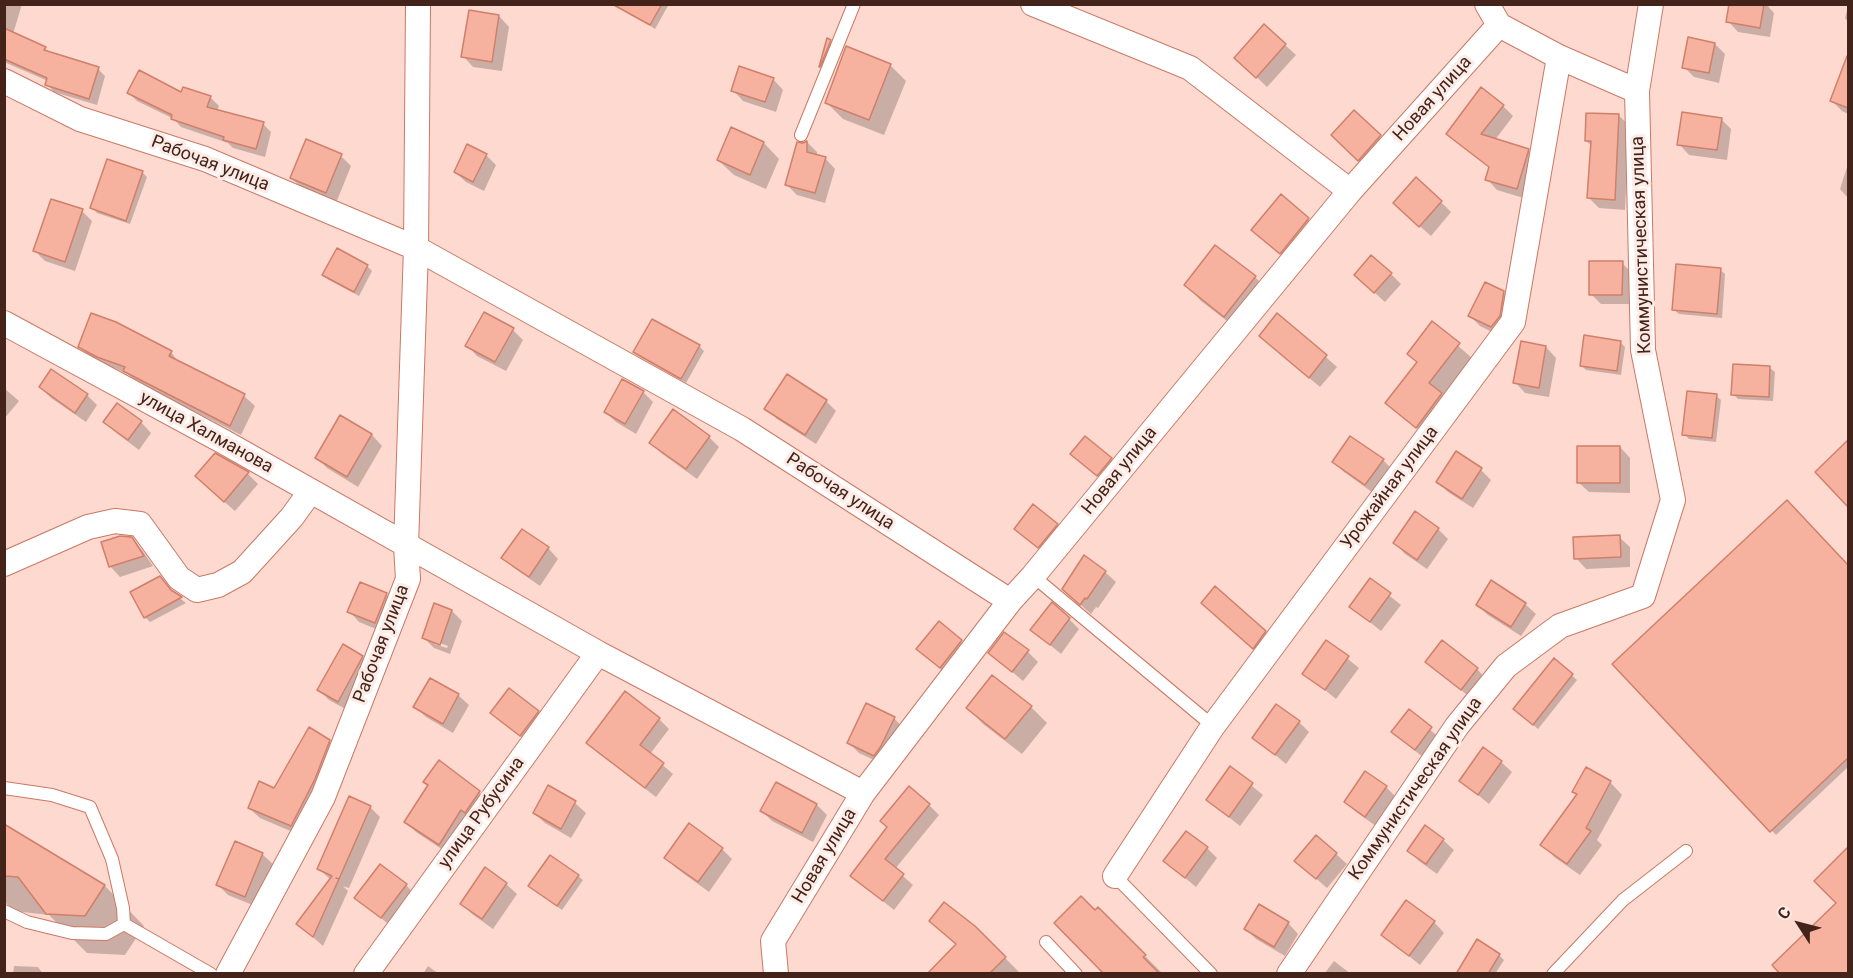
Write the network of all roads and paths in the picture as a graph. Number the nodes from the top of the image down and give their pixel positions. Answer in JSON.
{"nodes":[{"id":1,"x":418,"y":4,"type":"edge"},
{"id":2,"x":854,"y":4,"type":"edge"},
{"id":3,"x":1034,"y":4,"type":"edge"},
{"id":4,"x":1651,"y":4,"type":"edge"},
{"id":5,"x":1493,"y":15,"type":"edge"},
{"id":6,"x":1559,"y":57,"type":"junction"},
{"id":7,"x":4,"y":81,"type":"edge"},
{"id":8,"x":1637,"y":91,"type":"junction"},
{"id":9,"x":801,"y":135,"type":"dead end"},
{"id":10,"x":1350,"y":191,"type":"junction"},
{"id":11,"x":416,"y":248,"type":"junction"},
{"id":12,"x":4,"y":323,"type":"edge"},
{"id":13,"x":310,"y":492,"type":"junction"},
{"id":14,"x":406,"y":546,"type":"junction"},
{"id":15,"x":4,"y":564,"type":"edge"},
{"id":16,"x":1033,"y":576,"type":"junction"},
{"id":17,"x":1010,"y":601,"type":"junction"},
{"id":18,"x":598,"y":653,"type":"junction"},
{"id":19,"x":1212,"y":726,"type":"junction"},
{"id":20,"x":4,"y":788,"type":"edge"},
{"id":21,"x":863,"y":793,"type":"junction"},
{"id":22,"x":1686,"y":851,"type":"dead end"},
{"id":23,"x":1115,"y":876,"type":"joint"},
{"id":24,"x":4,"y":911,"type":"edge"},
{"id":25,"x":124,"y":924,"type":"junction"},
{"id":26,"x":1046,"y":942,"type":"dead end"},
{"id":27,"x":211,"y":974,"type":"edge"},
{"id":28,"x":228,"y":974,"type":"edge"},
{"id":29,"x":366,"y":974,"type":"edge"},
{"id":30,"x":776,"y":974,"type":"edge"},
{"id":31,"x":1077,"y":974,"type":"edge"},
{"id":32,"x":1211,"y":974,"type":"edge"},
{"id":33,"x":1289,"y":974,"type":"edge"},
{"id":34,"x":1553,"y":974,"type":"edge"}],
"edges":[{"from":1,"to":11,"type":"street","name":"Рабочая улица"},
{"from":2,"to":9,"type":"lane"},
{"from":3,"to":10,"type":"street"},
{"from":4,"to":8,"type":"street","name":"Коммунистическая улица"},
{"from":5,"to":6,"type":"street","name":"Новая улица"},
{"from":5,"to":10,"type":"street","name":"Новая улица"},
{"from":6,"to":8,"type":"street","name":"Новая улица"},
{"from":6,"to":19,"type":"street","name":"Урожайная улица"},
{"from":7,"to":11,"type":"street","name":"Рабочая улица"},
{"from":8,"to":33,"type":"street","name":"Коммунистическая улица"},
{"from":10,"to":16,"type":"street","name":"Новая улица"},
{"from":11,"to":14,"type":"street","name":"Рабочая улица"},
{"from":11,"to":17,"type":"street","name":"Рабочая улица"},
{"from":12,"to":13,"type":"street","name":"улица Халманова"},
{"from":13,"to":14,"type":"street","name":"улица Халманова"},
{"from":13,"to":15,"type":"street"},
{"from":14,"to":18,"type":"street"},
{"from":14,"to":28,"type":"street","name":"Рабочая улица"},
{"from":16,"to":17,"type":"street","name":"Новая улица"},
{"from":16,"to":19,"type":"lane"},
{"from":17,"to":21,"type":"street","name":"Новая улица"},
{"from":18,"to":21,"type":"street"},
{"from":18,"to":29,"type":"street","name":"улица Рубусина"},
{"from":19,"to":23,"type":"street","name":"Урожайная улица"},
{"from":20,"to":25,"type":"lane"},
{"from":21,"to":30,"type":"street","name":"Новая улица"},
{"from":22,"to":34,"type":"lane"},
{"from":23,"to":32,"type":"lane"},
{"from":24,"to":25,"type":"lane"},
{"from":25,"to":27,"type":"lane"},
{"from":26,"to":31,"type":"lane"}]}
